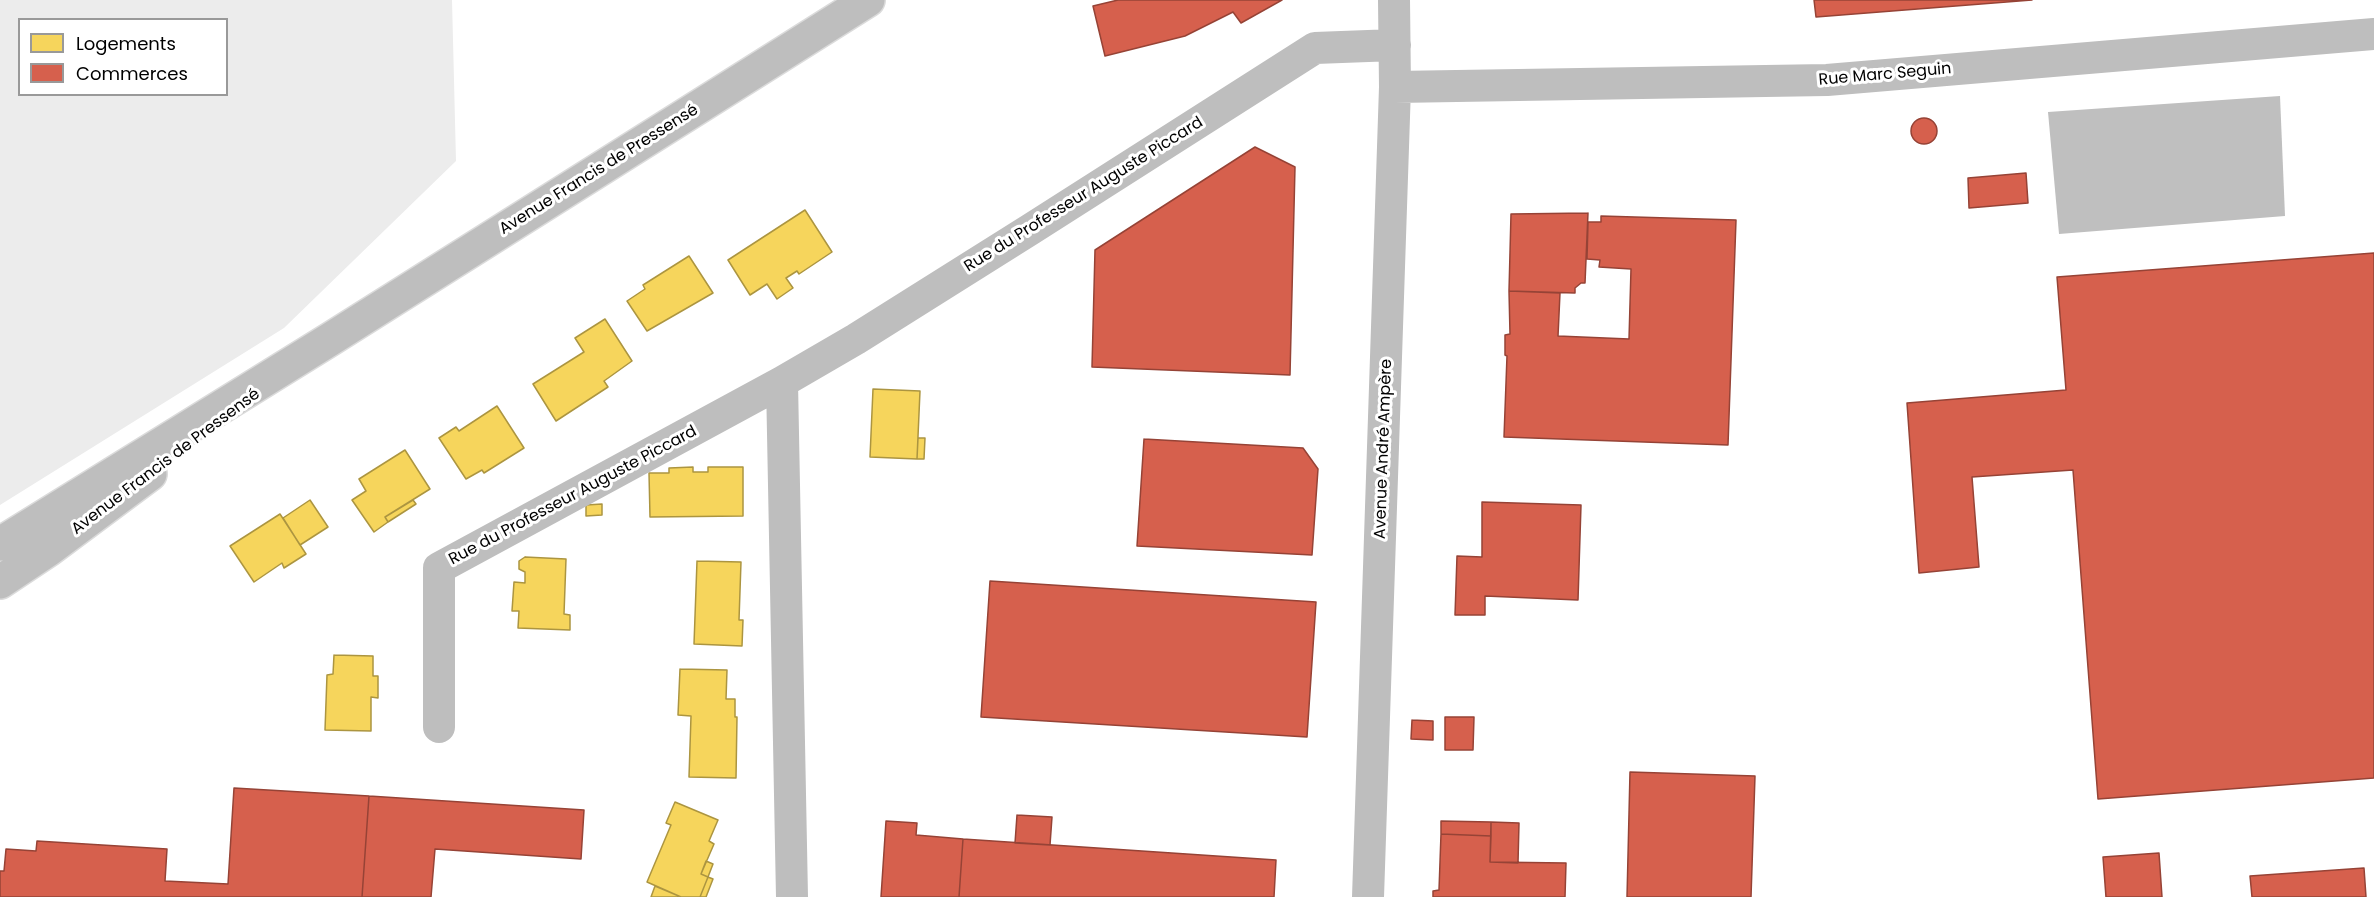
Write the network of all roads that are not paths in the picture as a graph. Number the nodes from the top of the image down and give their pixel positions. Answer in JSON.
{"nodes":[{"id":1,"x":868,"y":0,"type":"edge"},
{"id":2,"x":1394,"y":0,"type":"edge"},
{"id":3,"x":2374,"y":34,"type":"edge"},
{"id":4,"x":1395,"y":45,"type":"junction"},
{"id":5,"x":1395,"y":87,"type":"junction"},
{"id":6,"x":329,"y":340,"type":"junction"},
{"id":7,"x":782,"y":382,"type":"junction"},
{"id":8,"x":0,"y":544,"type":"edge"},
{"id":9,"x":0,"y":582,"type":"edge"},
{"id":10,"x":439,"y":727,"type":"dead end"},
{"id":11,"x":790,"y":895,"type":"edge"},
{"id":12,"x":1368,"y":897,"type":"edge"}],
"edges":[{"from":1,"to":6,"type":"main road","name":"Avenue Francis de Pressensé"},
{"from":2,"to":4,"type":"street","name":"Avenue André Ampère"},
{"from":3,"to":5,"type":"street","name":"Rue Marc Seguin"},
{"from":4,"to":5,"type":"street","name":"Avenue André Ampère"},
{"from":4,"to":7,"type":"street","name":"Rue du Professeur Auguste Piccard"},
{"from":5,"to":12,"type":"street","name":"Avenue André Ampère"},
{"from":6,"to":8,"type":"main road","name":"Avenue Francis de Pressensé"},
{"from":6,"to":9,"type":"main road","name":"Avenue Francis de Pressensé"},
{"from":7,"to":10,"type":"street","name":"Rue du Professeur Auguste Piccard"},
{"from":7,"to":11,"type":"street"}]}
